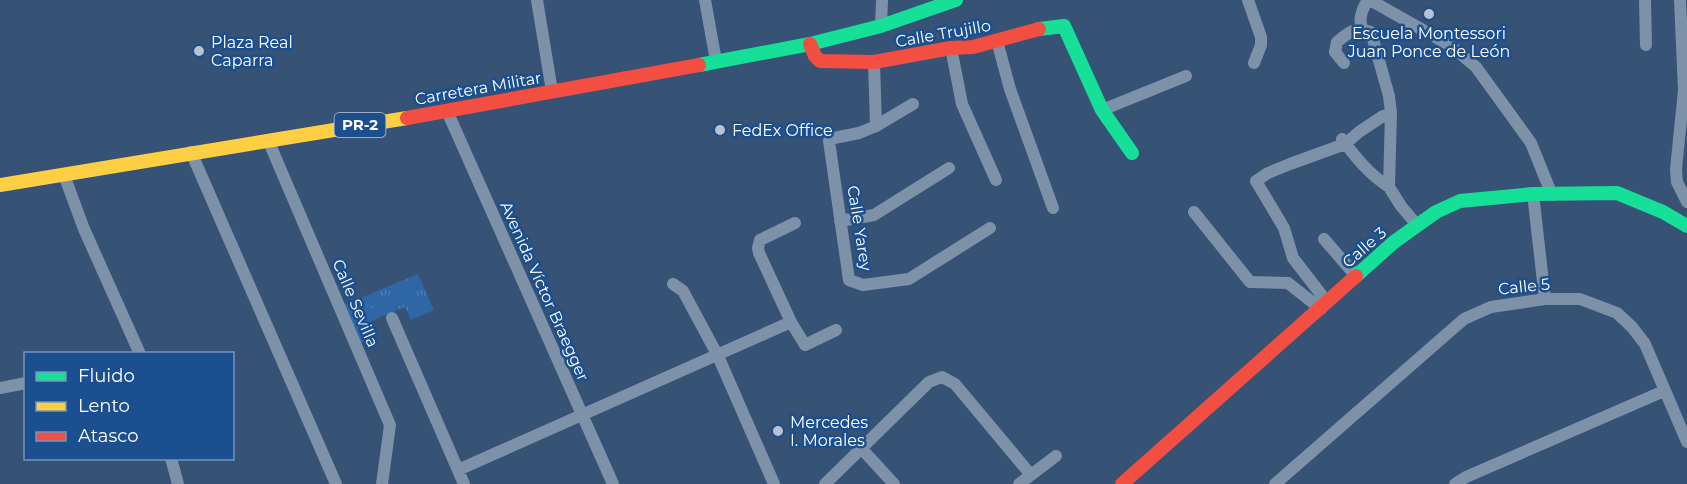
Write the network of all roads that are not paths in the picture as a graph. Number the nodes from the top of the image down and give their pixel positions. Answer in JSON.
{"nodes":[{"id":1,"x":537,"y":0,"type":"edge"},
{"id":2,"x":705,"y":0,"type":"edge"},
{"id":3,"x":882,"y":0,"type":"edge"},
{"id":4,"x":956,"y":0,"type":"edge"},
{"id":5,"x":1248,"y":0,"type":"edge"},
{"id":6,"x":1369,"y":0,"type":"edge"},
{"id":7,"x":1645,"y":0,"type":"edge"},
{"id":8,"x":1680,"y":0,"type":"edge"},
{"id":9,"x":881,"y":26,"type":"junction"},
{"id":10,"x":1367,"y":30,"type":"junction"},
{"id":11,"x":997,"y":41,"type":"junction"},
{"id":12,"x":810,"y":44,"type":"junction"},
{"id":13,"x":1646,"y":45,"type":"dead end"},
{"id":14,"x":951,"y":48,"type":"junction"},
{"id":15,"x":716,"y":61,"type":"junction"},
{"id":16,"x":874,"y":62,"type":"junction"},
{"id":17,"x":1254,"y":63,"type":"dead end"},
{"id":18,"x":1344,"y":63,"type":"dead end"},
{"id":19,"x":1185,"y":76,"type":"dead end"},
{"id":20,"x":552,"y":91,"type":"junction"},
{"id":21,"x":913,"y":104,"type":"dead end"},
{"id":22,"x":1102,"y":110,"type":"junction"},
{"id":23,"x":447,"y":111,"type":"junction"},
{"id":24,"x":1391,"y":113,"type":"junction"},
{"id":25,"x":876,"y":126,"type":"junction"},
{"id":26,"x":268,"y":140,"type":"junction"},
{"id":27,"x":1343,"y":142,"type":"junction"},
{"id":28,"x":191,"y":152,"type":"junction"},
{"id":29,"x":1132,"y":153,"type":"dead end"},
{"id":30,"x":949,"y":168,"type":"dead end"},
{"id":31,"x":64,"y":175,"type":"junction"},
{"id":32,"x":996,"y":180,"type":"dead end"},
{"id":33,"x":0,"y":185,"type":"edge"},
{"id":34,"x":1389,"y":187,"type":"junction"},
{"id":35,"x":1533,"y":194,"type":"junction"},
{"id":36,"x":1552,"y":195,"type":"junction"},
{"id":37,"x":1687,"y":202,"type":"edge"},
{"id":38,"x":1053,"y":208,"type":"dead end"},
{"id":39,"x":1194,"y":212,"type":"dead end"},
{"id":40,"x":840,"y":221,"type":"junction"},
{"id":41,"x":795,"y":223,"type":"dead end"},
{"id":42,"x":1417,"y":225,"type":"junction"},
{"id":43,"x":1687,"y":226,"type":"edge"},
{"id":44,"x":990,"y":228,"type":"dead end"},
{"id":45,"x":1324,"y":239,"type":"dead end"},
{"id":46,"x":1356,"y":276,"type":"junction"},
{"id":47,"x":673,"y":284,"type":"dead end"},
{"id":48,"x":1545,"y":299,"type":"junction"},
{"id":49,"x":1324,"y":305,"type":"junction"},
{"id":50,"x":392,"y":318,"type":"dead end"},
{"id":51,"x":792,"y":322,"type":"junction"},
{"id":52,"x":836,"y":330,"type":"dead end"},
{"id":53,"x":139,"y":352,"type":"edge"},
{"id":54,"x":718,"y":356,"type":"junction"},
{"id":55,"x":24,"y":383,"type":"edge"},
{"id":56,"x":0,"y":388,"type":"edge"},
{"id":57,"x":1664,"y":391,"type":"junction"},
{"id":58,"x":582,"y":414,"type":"junction"},
{"id":59,"x":1687,"y":442,"type":"edge"},
{"id":60,"x":861,"y":448,"type":"junction"},
{"id":61,"x":1056,"y":456,"type":"dead end"},
{"id":62,"x":171,"y":460,"type":"edge"},
{"id":63,"x":458,"y":470,"type":"junction"},
{"id":64,"x":1031,"y":475,"type":"junction"},
{"id":65,"x":178,"y":484,"type":"edge"},
{"id":66,"x":336,"y":484,"type":"edge"},
{"id":67,"x":382,"y":484,"type":"edge"},
{"id":68,"x":464,"y":484,"type":"edge"},
{"id":69,"x":613,"y":484,"type":"edge"},
{"id":70,"x":774,"y":484,"type":"edge"},
{"id":71,"x":825,"y":484,"type":"edge"},
{"id":72,"x":894,"y":484,"type":"edge"},
{"id":73,"x":1019,"y":484,"type":"edge"},
{"id":74,"x":1122,"y":484,"type":"edge"},
{"id":75,"x":1275,"y":484,"type":"edge"},
{"id":76,"x":1455,"y":484,"type":"edge"}],
"edges":[{"from":1,"to":20,"type":"street"},
{"from":2,"to":15,"type":"street"},
{"from":3,"to":9,"type":"street"},
{"from":4,"to":9,"type":"street","name":"Carretera Militar","number":"PR-2"},
{"from":5,"to":17,"type":"street"},
{"from":6,"to":10,"type":"street"},
{"from":6,"to":36,"type":"street"},
{"from":7,"to":13,"type":"street"},
{"from":8,"to":37,"type":"street"},
{"from":9,"to":12,"type":"street","name":"Carretera Militar","number":"PR-2"},
{"from":10,"to":18,"type":"street"},
{"from":10,"to":24,"type":"street"},
{"from":11,"to":14,"type":"street","name":"Calle Trujillo"},
{"from":11,"to":22,"type":"street","name":"Calle Trujillo"},
{"from":11,"to":38,"type":"street"},
{"from":12,"to":15,"type":"street","name":"Carretera Militar","number":"PR-2"},
{"from":12,"to":16,"type":"street","name":"Calle Trujillo"},
{"from":14,"to":16,"type":"street","name":"Calle Trujillo"},
{"from":14,"to":32,"type":"street"},
{"from":15,"to":20,"type":"street","name":"Carretera Militar","number":"PR-2"},
{"from":16,"to":25,"type":"street"},
{"from":19,"to":22,"type":"street"},
{"from":20,"to":23,"type":"street","name":"Carretera Militar","number":"PR-2"},
{"from":21,"to":25,"type":"street"},
{"from":22,"to":29,"type":"street"},
{"from":23,"to":26,"type":"street","name":"Carretera Militar","number":"PR-2"},
{"from":23,"to":58,"type":"street","name":"Avenida Víctor Braegger"},
{"from":24,"to":27,"type":"street"},
{"from":24,"to":34,"type":"street"},
{"from":25,"to":40,"type":"street","name":"Calle Yarey"},
{"from":26,"to":28,"type":"street","name":"Carretera Militar","number":"PR-2"},
{"from":26,"to":67,"type":"street","name":"Calle Sevilla"},
{"from":27,"to":34,"type":"street"},
{"from":27,"to":49,"type":"street"},
{"from":28,"to":31,"type":"street","name":"Carretera Militar","number":"PR-2"},
{"from":28,"to":66,"type":"street"},
{"from":30,"to":40,"type":"street"},
{"from":31,"to":33,"type":"street","name":"Carretera Militar","number":"PR-2"},
{"from":31,"to":53,"type":"street"},
{"from":34,"to":42,"type":"street"},
{"from":35,"to":36,"type":"street","name":"Calle 3"},
{"from":35,"to":42,"type":"street","name":"Calle 3"},
{"from":35,"to":48,"type":"street"},
{"from":36,"to":43,"type":"street","name":"Calle 3"},
{"from":39,"to":49,"type":"street"},
{"from":40,"to":44,"type":"street","name":"Calle Yarey"},
{"from":41,"to":51,"type":"street"},
{"from":42,"to":46,"type":"street","name":"Calle 3"},
{"from":45,"to":46,"type":"street"},
{"from":46,"to":49,"type":"street","name":"Calle 3"},
{"from":47,"to":54,"type":"street"},
{"from":48,"to":57,"type":"street","name":"Calle 5"},
{"from":48,"to":75,"type":"street","name":"Calle 5"},
{"from":49,"to":74,"type":"street","name":"Calle 3"},
{"from":50,"to":63,"type":"street"},
{"from":51,"to":52,"type":"street"},
{"from":51,"to":54,"type":"street"},
{"from":54,"to":58,"type":"street"},
{"from":54,"to":70,"type":"street"},
{"from":55,"to":56,"type":"street"},
{"from":57,"to":59,"type":"street","name":"Calle 5"},
{"from":57,"to":76,"type":"street"},
{"from":58,"to":63,"type":"street"},
{"from":58,"to":69,"type":"street","name":"Avenida Víctor Braegger"},
{"from":60,"to":64,"type":"street"},
{"from":60,"to":71,"type":"street"},
{"from":60,"to":72,"type":"street"},
{"from":61,"to":64,"type":"street"},
{"from":62,"to":65,"type":"street"},
{"from":63,"to":68,"type":"street"},
{"from":64,"to":73,"type":"street"}]}
